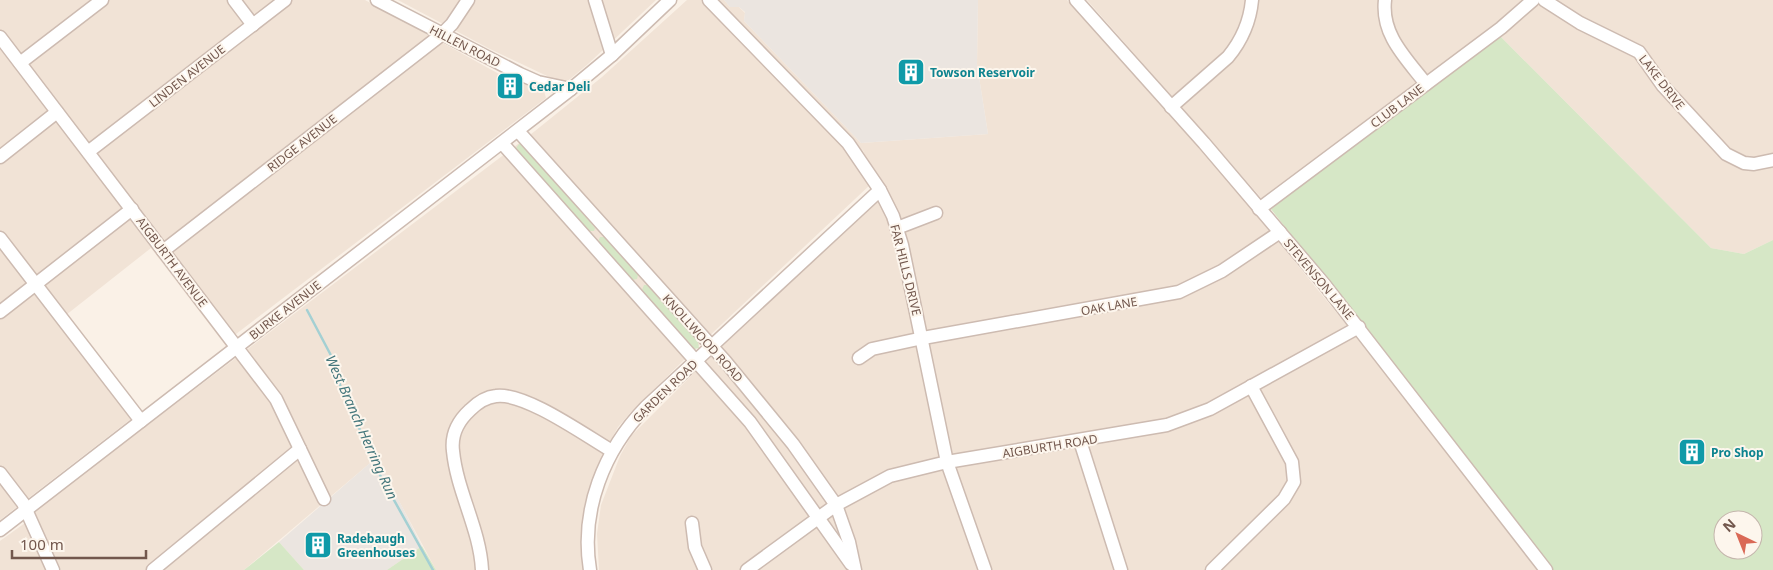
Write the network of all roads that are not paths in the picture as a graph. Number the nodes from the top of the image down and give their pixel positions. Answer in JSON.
{"nodes":[{"id":1,"x":102,"y":0,"type":"edge"},
{"id":2,"x":234,"y":0,"type":"edge"},
{"id":3,"x":286,"y":0,"type":"edge"},
{"id":4,"x":377,"y":0,"type":"edge"},
{"id":5,"x":468,"y":0,"type":"edge"},
{"id":6,"x":595,"y":0,"type":"edge"},
{"id":7,"x":670,"y":0,"type":"edge"},
{"id":8,"x":709,"y":0,"type":"edge"},
{"id":9,"x":1076,"y":0,"type":"edge"},
{"id":10,"x":1252,"y":0,"type":"edge"},
{"id":11,"x":1385,"y":0,"type":"edge"},
{"id":12,"x":1534,"y":0,"type":"edge"},
{"id":13,"x":1544,"y":0,"type":"edge"},
{"id":14,"x":253,"y":25,"type":"junction"},
{"id":15,"x":441,"y":35,"type":"junction"},
{"id":16,"x":0,"y":37,"type":"edge"},
{"id":17,"x":612,"y":55,"type":"junction"},
{"id":18,"x":20,"y":63,"type":"junction"},
{"id":19,"x":1426,"y":84,"type":"junction"},
{"id":20,"x":571,"y":89,"type":"junction"},
{"id":21,"x":1171,"y":107,"type":"junction"},
{"id":22,"x":57,"y":112,"type":"junction"},
{"id":23,"x":518,"y":131,"type":"junction"},
{"id":24,"x":502,"y":142,"type":"junction"},
{"id":25,"x":88,"y":152,"type":"junction"},
{"id":26,"x":0,"y":157,"type":"edge"},
{"id":27,"x":1773,"y":160,"type":"edge"},
{"id":28,"x":880,"y":190,"type":"junction"},
{"id":29,"x":1260,"y":209,"type":"junction"},
{"id":30,"x":132,"y":210,"type":"junction"},
{"id":31,"x":936,"y":213,"type":"dead end"},
{"id":32,"x":897,"y":228,"type":"junction"},
{"id":33,"x":1280,"y":232,"type":"junction"},
{"id":34,"x":0,"y":238,"type":"edge"},
{"id":35,"x":163,"y":251,"type":"junction"},
{"id":36,"x":36,"y":285,"type":"junction"},
{"id":37,"x":0,"y":312,"type":"edge"},
{"id":38,"x":1359,"y":327,"type":"junction"},
{"id":39,"x":922,"y":338,"type":"junction"},
{"id":40,"x":711,"y":346,"type":"junction"},
{"id":41,"x":237,"y":348,"type":"junction"},
{"id":42,"x":858,"y":358,"type":"dead end"},
{"id":43,"x":696,"y":361,"type":"junction"},
{"id":44,"x":1250,"y":386,"type":"junction"},
{"id":45,"x":141,"y":422,"type":"junction"},
{"id":46,"x":1080,"y":441,"type":"junction"},
{"id":47,"x":300,"y":449,"type":"junction"},
{"id":48,"x":612,"y":451,"type":"junction"},
{"id":49,"x":947,"y":462,"type":"junction"},
{"id":50,"x":0,"y":473,"type":"edge"},
{"id":51,"x":324,"y":499,"type":"dead end"},
{"id":52,"x":836,"y":505,"type":"junction"},
{"id":53,"x":26,"y":510,"type":"junction"},
{"id":54,"x":819,"y":518,"type":"junction"},
{"id":55,"x":692,"y":523,"type":"dead end"},
{"id":56,"x":0,"y":530,"type":"edge"},
{"id":57,"x":854,"y":569,"type":"edge"},
{"id":58,"x":53,"y":570,"type":"edge"},
{"id":59,"x":153,"y":570,"type":"edge"},
{"id":60,"x":482,"y":570,"type":"edge"},
{"id":61,"x":590,"y":570,"type":"edge"},
{"id":62,"x":705,"y":570,"type":"edge"},
{"id":63,"x":747,"y":570,"type":"edge"},
{"id":64,"x":985,"y":570,"type":"edge"},
{"id":65,"x":1121,"y":570,"type":"edge"},
{"id":66,"x":1212,"y":570,"type":"edge"},
{"id":67,"x":1546,"y":570,"type":"edge"}],
"edges":[{"from":1,"to":18,"type":"street"},
{"from":2,"to":14,"type":"street"},
{"from":3,"to":14,"type":"street","name":"LINDEN AVENUE"},
{"from":4,"to":15,"type":"street","name":"HILLEN ROAD"},
{"from":5,"to":15,"type":"street","name":"RIDGE AVENUE"},
{"from":6,"to":17,"type":"street"},
{"from":7,"to":17,"type":"street"},
{"from":8,"to":28,"type":"street","name":"FAR HILLS DRIVE"},
{"from":9,"to":21,"type":"street","name":"STEVENSON LANE"},
{"from":10,"to":21,"type":"street"},
{"from":11,"to":19,"type":"street"},
{"from":12,"to":19,"type":"street","name":"CLUB LANE"},
{"from":13,"to":27,"type":"street","name":"LAKE DRIVE"},
{"from":14,"to":25,"type":"street","name":"LINDEN AVENUE"},
{"from":15,"to":20,"type":"street","name":"HILLEN ROAD"},
{"from":15,"to":35,"type":"street","name":"RIDGE AVENUE"},
{"from":16,"to":18,"type":"street","name":"AIGBURTH AVENUE"},
{"from":17,"to":20,"type":"street"},
{"from":18,"to":22,"type":"street","name":"AIGBURTH AVENUE"},
{"from":19,"to":29,"type":"street","name":"CLUB LANE"},
{"from":20,"to":23,"type":"street","name":"BURKE AVENUE"},
{"from":21,"to":29,"type":"street","name":"STEVENSON LANE"},
{"from":22,"to":25,"type":"street","name":"AIGBURTH AVENUE"},
{"from":22,"to":26,"type":"street"},
{"from":23,"to":24,"type":"street","name":"BURKE AVENUE"},
{"from":23,"to":40,"type":"street","name":"KNOLLWOOD ROAD"},
{"from":24,"to":41,"type":"street","name":"BURKE AVENUE"},
{"from":24,"to":43,"type":"street","name":"KNOLLWOOD ROAD"},
{"from":25,"to":30,"type":"street","name":"AIGBURTH AVENUE"},
{"from":28,"to":32,"type":"street","name":"FAR HILLS DRIVE"},
{"from":28,"to":40,"type":"street","name":"GARDEN ROAD"},
{"from":29,"to":33,"type":"street","name":"STEVENSON LANE"},
{"from":30,"to":35,"type":"street","name":"AIGBURTH AVENUE"},
{"from":30,"to":36,"type":"street"},
{"from":31,"to":32,"type":"street"},
{"from":32,"to":39,"type":"street","name":"FAR HILLS DRIVE"},
{"from":33,"to":38,"type":"street","name":"STEVENSON LANE"},
{"from":33,"to":39,"type":"street","name":"OAK LANE"},
{"from":34,"to":36,"type":"street"},
{"from":35,"to":41,"type":"street","name":"AIGBURTH AVENUE"},
{"from":36,"to":37,"type":"street"},
{"from":36,"to":45,"type":"street"},
{"from":38,"to":44,"type":"street","name":"AIGBURTH ROAD"},
{"from":38,"to":67,"type":"street","name":"STEVENSON LANE"},
{"from":39,"to":42,"type":"street","name":"OAK LANE"},
{"from":39,"to":49,"type":"street","name":"FAR HILLS DRIVE"},
{"from":40,"to":43,"type":"street","name":"GARDEN ROAD"},
{"from":40,"to":52,"type":"street","name":"KNOLLWOOD ROAD"},
{"from":41,"to":45,"type":"street","name":"BURKE AVENUE"},
{"from":41,"to":47,"type":"street","name":"AIGBURTH AVENUE"},
{"from":43,"to":48,"type":"street","name":"GARDEN ROAD"},
{"from":43,"to":54,"type":"street","name":"KNOLLWOOD ROAD"},
{"from":44,"to":46,"type":"street","name":"AIGBURTH ROAD"},
{"from":44,"to":66,"type":"street"},
{"from":45,"to":53,"type":"street","name":"BURKE AVENUE"},
{"from":46,"to":49,"type":"street","name":"AIGBURTH ROAD"},
{"from":46,"to":65,"type":"street"},
{"from":47,"to":51,"type":"street","name":"AIGBURTH AVENUE"},
{"from":47,"to":59,"type":"street"},
{"from":48,"to":60,"type":"street"},
{"from":48,"to":61,"type":"street","name":"GARDEN ROAD"},
{"from":49,"to":52,"type":"street","name":"AIGBURTH ROAD"},
{"from":49,"to":64,"type":"street","name":"FAR HILLS DRIVE"},
{"from":50,"to":53,"type":"street"},
{"from":52,"to":54,"type":"street","name":"AIGBURTH ROAD"},
{"from":52,"to":57,"type":"street","name":"KNOLLWOOD ROAD"},
{"from":53,"to":56,"type":"street","name":"BURKE AVENUE"},
{"from":53,"to":58,"type":"street"},
{"from":54,"to":57,"type":"street","name":"KNOLLWOOD ROAD"},
{"from":54,"to":63,"type":"street","name":"AIGBURTH ROAD"},
{"from":55,"to":62,"type":"street"}]}
